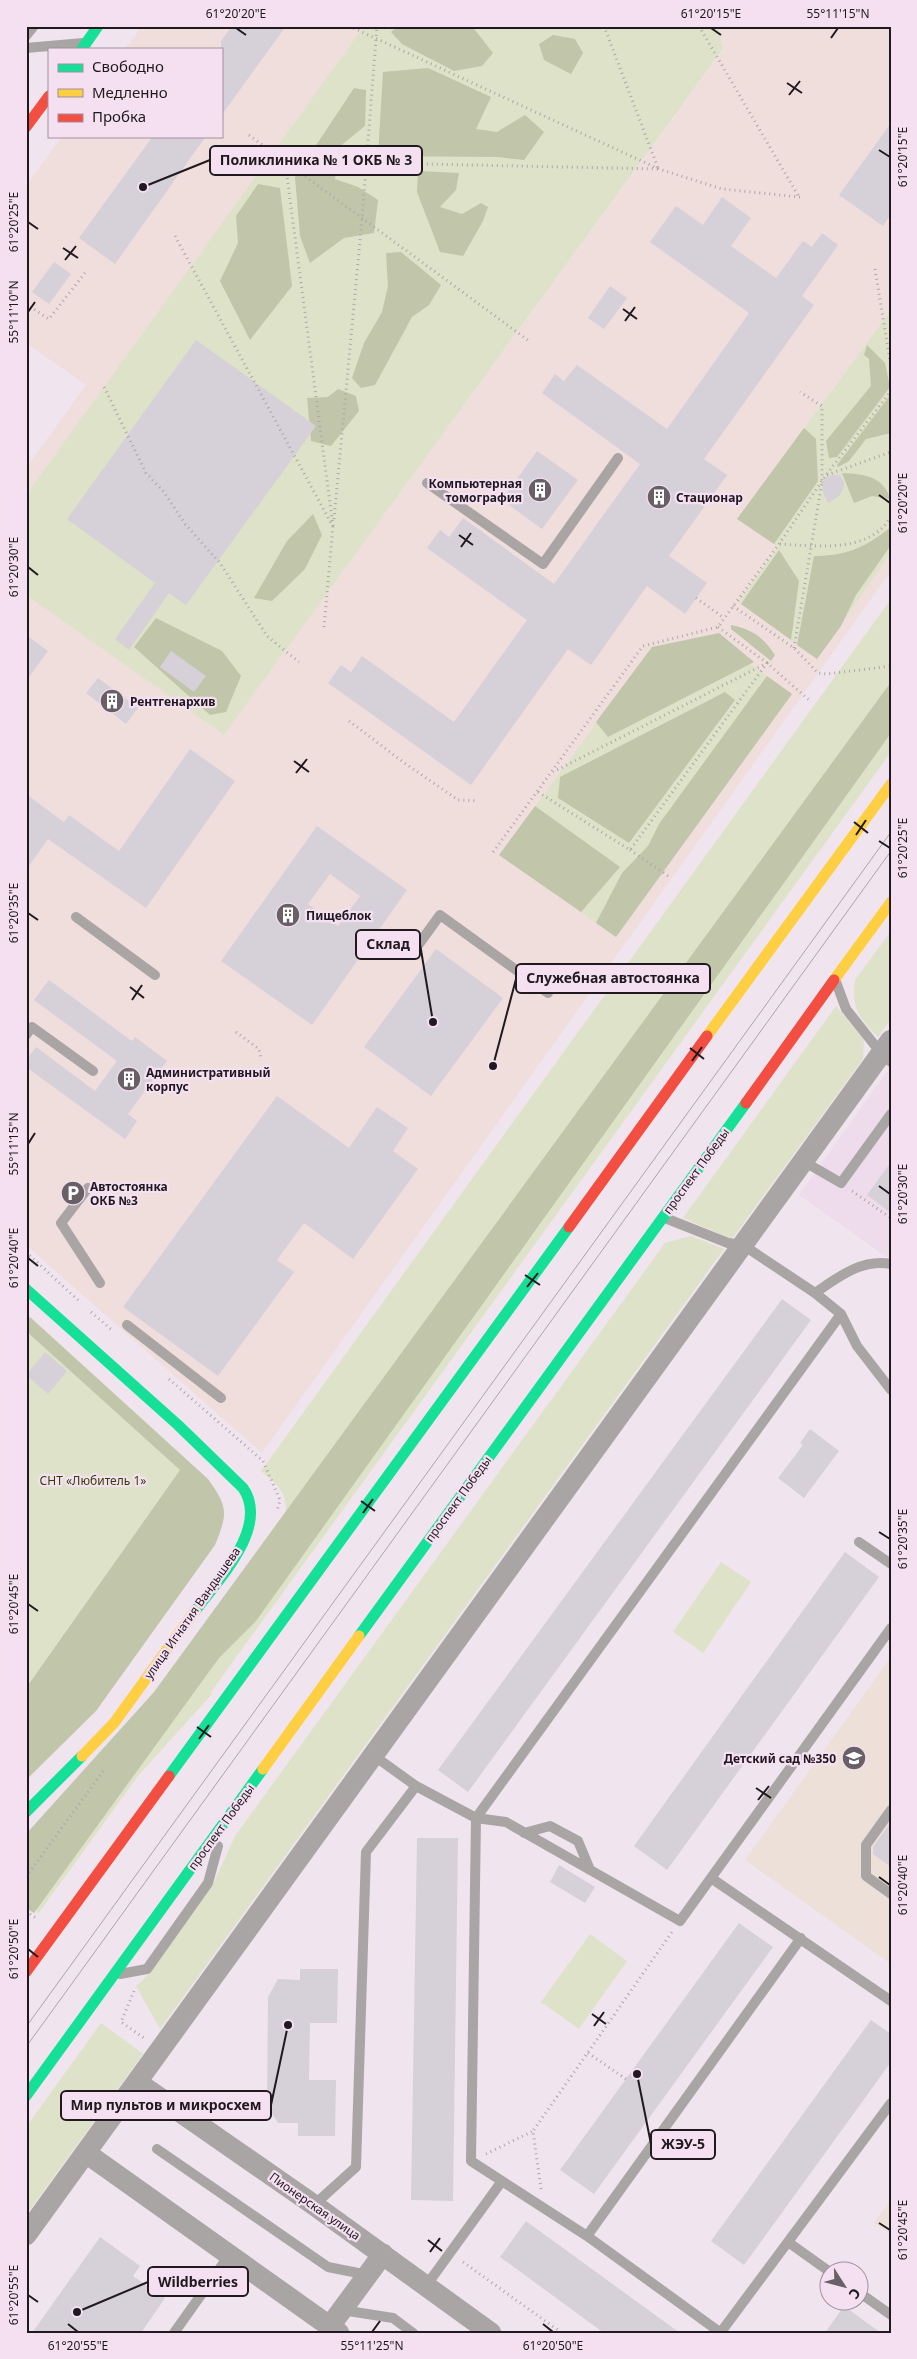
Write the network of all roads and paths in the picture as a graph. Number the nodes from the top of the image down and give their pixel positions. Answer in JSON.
{"nodes":[{"id":1,"x":34,"y":26,"type":"edge"},
{"id":2,"x":98,"y":26,"type":"edge"},
{"id":3,"x":349,"y":26,"type":"edge"},
{"id":4,"x":377,"y":26,"type":"edge"},
{"id":5,"x":604,"y":26,"type":"edge"},
{"id":6,"x":700,"y":26,"type":"edge"},
{"id":7,"x":26,"y":36,"type":"edge"},
{"id":8,"x":377,"y":39,"type":"junction"},
{"id":9,"x":84,"y":46,"type":"edge"},
{"id":10,"x":26,"y":48,"type":"edge"},
{"id":11,"x":48,"y":97,"type":"edge"},
{"id":12,"x":26,"y":127,"type":"edge"},
{"id":13,"x":249,"y":135,"type":"dead end"},
{"id":14,"x":285,"y":161,"type":"junction"},
{"id":15,"x":367,"y":163,"type":"junction"},
{"id":16,"x":659,"y":169,"type":"junction"},
{"id":17,"x":362,"y":219,"type":"junction"},
{"id":18,"x":175,"y":236,"type":"dead end"},
{"id":19,"x":875,"y":269,"type":"dead end"},
{"id":20,"x":85,"y":273,"type":"dead end"},
{"id":21,"x":26,"y":304,"type":"edge"},
{"id":22,"x":529,"y":341,"type":"dead end"},
{"id":23,"x":891,"y":368,"type":"edge"},
{"id":24,"x":104,"y":388,"type":"dead end"},
{"id":25,"x":800,"y":392,"type":"dead end"},
{"id":26,"x":891,"y":392,"type":"edge"},
{"id":27,"x":891,"y":452,"type":"edge"},
{"id":28,"x":618,"y":458,"type":"dead end"},
{"id":29,"x":826,"y":475,"type":"junction"},
{"id":30,"x":427,"y":482,"type":"dead end"},
{"id":31,"x":822,"y":482,"type":"junction"},
{"id":32,"x":891,"y":516,"type":"edge"},
{"id":33,"x":333,"y":526,"type":"junction"},
{"id":34,"x":779,"y":544,"type":"junction"},
{"id":35,"x":810,"y":546,"type":"junction"},
{"id":36,"x":696,"y":598,"type":"dead end"},
{"id":37,"x":732,"y":606,"type":"junction"},
{"id":38,"x":724,"y":618,"type":"junction"},
{"id":39,"x":324,"y":627,"type":"dead end"},
{"id":40,"x":718,"y":627,"type":"junction"},
{"id":41,"x":794,"y":648,"type":"junction"},
{"id":42,"x":298,"y":662,"type":"dead end"},
{"id":43,"x":768,"y":663,"type":"junction"},
{"id":44,"x":891,"y":666,"type":"edge"},
{"id":45,"x":809,"y":700,"type":"dead end"},
{"id":46,"x":349,"y":721,"type":"dead end"},
{"id":47,"x":552,"y":773,"type":"junction"},
{"id":48,"x":891,"y":784,"type":"edge"},
{"id":49,"x":538,"y":792,"type":"junction"},
{"id":50,"x":477,"y":800,"type":"dead end"},
{"id":51,"x":630,"y":850,"type":"junction"},
{"id":52,"x":493,"y":852,"type":"dead end"},
{"id":53,"x":671,"y":878,"type":"dead end"},
{"id":54,"x":891,"y":902,"type":"edge"},
{"id":55,"x":76,"y":917,"type":"dead end"},
{"id":56,"x":408,"y":936,"type":"dead end"},
{"id":57,"x":155,"y":975,"type":"dead end"},
{"id":58,"x":835,"y":979,"type":"junction"},
{"id":59,"x":548,"y":994,"type":"dead end"},
{"id":60,"x":236,"y":1032,"type":"dead end"},
{"id":61,"x":26,"y":1035,"type":"edge"},
{"id":62,"x":888,"y":1052,"type":"edge"},
{"id":63,"x":261,"y":1060,"type":"dead end"},
{"id":64,"x":93,"y":1071,"type":"dead end"},
{"id":65,"x":891,"y":1114,"type":"edge"},
{"id":66,"x":803,"y":1161,"type":"junction"},
{"id":67,"x":88,"y":1188,"type":"dead end"},
{"id":68,"x":858,"y":1195,"type":"dead end"},
{"id":69,"x":662,"y":1217,"type":"junction"},
{"id":70,"x":891,"y":1218,"type":"edge"},
{"id":71,"x":743,"y":1245,"type":"junction"},
{"id":72,"x":26,"y":1252,"type":"edge"},
{"id":73,"x":891,"y":1264,"type":"edge"},
{"id":74,"x":100,"y":1284,"type":"dead end"},
{"id":75,"x":26,"y":1289,"type":"edge"},
{"id":76,"x":815,"y":1293,"type":"junction"},
{"id":77,"x":841,"y":1314,"type":"junction"},
{"id":78,"x":127,"y":1325,"type":"dead end"},
{"id":79,"x":114,"y":1331,"type":"dead end"},
{"id":80,"x":165,"y":1376,"type":"dead end"},
{"id":81,"x":891,"y":1390,"type":"edge"},
{"id":82,"x":221,"y":1398,"type":"dead end"},
{"id":83,"x":276,"y":1516,"type":"dead end"},
{"id":84,"x":859,"y":1542,"type":"dead end"},
{"id":85,"x":891,"y":1564,"type":"edge"},
{"id":86,"x":891,"y":1628,"type":"edge"},
{"id":87,"x":374,"y":1755,"type":"junction"},
{"id":88,"x":108,"y":1765,"type":"dead end"},
{"id":89,"x":416,"y":1786,"type":"junction"},
{"id":90,"x":891,"y":1810,"type":"edge"},
{"id":91,"x":26,"y":1812,"type":"edge"},
{"id":92,"x":476,"y":1818,"type":"junction"},
{"id":93,"x":224,"y":1823,"type":"junction"},
{"id":94,"x":524,"y":1833,"type":"junction"},
{"id":95,"x":590,"y":1870,"type":"junction"},
{"id":96,"x":26,"y":1877,"type":"edge"},
{"id":97,"x":711,"y":1878,"type":"junction"},
{"id":98,"x":891,"y":1894,"type":"edge"},
{"id":99,"x":680,"y":1921,"type":"junction"},
{"id":100,"x":801,"y":1938,"type":"junction"},
{"id":101,"x":26,"y":1972,"type":"edge"},
{"id":102,"x":114,"y":1975,"type":"junction"},
{"id":103,"x":891,"y":2001,"type":"edge"},
{"id":104,"x":121,"y":2022,"type":"dead end"},
{"id":105,"x":160,"y":2050,"type":"junction"},
{"id":106,"x":588,"y":2053,"type":"junction"},
{"id":107,"x":626,"y":2079,"type":"dead end"},
{"id":108,"x":137,"y":2082,"type":"junction"},
{"id":109,"x":26,"y":2096,"type":"edge"},
{"id":110,"x":891,"y":2103,"type":"edge"},
{"id":111,"x":533,"y":2131,"type":"junction"},
{"id":112,"x":157,"y":2149,"type":"dead end"},
{"id":113,"x":86,"y":2153,"type":"junction"},
{"id":114,"x":471,"y":2161,"type":"junction"},
{"id":115,"x":502,"y":2181,"type":"junction"},
{"id":116,"x":314,"y":2205,"type":"junction"},
{"id":117,"x":544,"y":2208,"type":"junction"},
{"id":118,"x":26,"y":2236,"type":"edge"},
{"id":119,"x":587,"y":2236,"type":"junction"},
{"id":120,"x":788,"y":2242,"type":"junction"},
{"id":121,"x":450,"y":2252,"type":"junction"},
{"id":122,"x":230,"y":2254,"type":"junction"},
{"id":123,"x":383,"y":2254,"type":"junction"},
{"id":124,"x":820,"y":2265,"type":"edge"},
{"id":125,"x":368,"y":2275,"type":"junction"},
{"id":126,"x":426,"y":2286,"type":"junction"},
{"id":127,"x":870,"y":2299,"type":"edge"},
{"id":128,"x":891,"y":2315,"type":"edge"},
{"id":129,"x":337,"y":2323,"type":"edge"},
{"id":130,"x":174,"y":2333,"type":"edge"},
{"id":131,"x":413,"y":2333,"type":"edge"},
{"id":132,"x":491,"y":2333,"type":"edge"},
{"id":133,"x":562,"y":2333,"type":"edge"},
{"id":134,"x":721,"y":2333,"type":"edge"}],
"edges":[{"from":1,"to":7,"type":"lane"},
{"from":2,"to":9,"type":"main road"},
{"from":3,"to":8,"type":"path"},
{"from":4,"to":8,"type":"path"},
{"from":5,"to":16,"type":"path"},
{"from":6,"to":16,"type":"path"},
{"from":8,"to":15,"type":"path"},
{"from":8,"to":16,"type":"path"},
{"from":9,"to":10,"type":"lane"},
{"from":11,"to":12,"type":"main road"},
{"from":13,"to":14,"type":"path"},
{"from":14,"to":15,"type":"path"},
{"from":14,"to":17,"type":"path"},
{"from":14,"to":33,"type":"path"},
{"from":15,"to":16,"type":"path"},
{"from":15,"to":17,"type":"path"},
{"from":17,"to":22,"type":"path"},
{"from":17,"to":33,"type":"path"},
{"from":18,"to":33,"type":"path"},
{"from":19,"to":23,"type":"path"},
{"from":20,"to":21,"type":"path"},
{"from":24,"to":42,"type":"path"},
{"from":25,"to":31,"type":"path"},
{"from":26,"to":29,"type":"path"},
{"from":27,"to":29,"type":"path"},
{"from":28,"to":30,"type":"lane"},
{"from":29,"to":31,"type":"path"},
{"from":31,"to":34,"type":"path"},
{"from":31,"to":35,"type":"path"},
{"from":32,"to":35,"type":"path"},
{"from":33,"to":39,"type":"path"},
{"from":34,"to":35,"type":"path"},
{"from":34,"to":37,"type":"path"},
{"from":35,"to":41,"type":"path"},
{"from":36,"to":38,"type":"path"},
{"from":37,"to":38,"type":"path"},
{"from":37,"to":41,"type":"path"},
{"from":38,"to":40,"type":"path"},
{"from":40,"to":43,"type":"path"},
{"from":40,"to":47,"type":"path"},
{"from":41,"to":44,"type":"path"},
{"from":43,"to":45,"type":"path"},
{"from":43,"to":47,"type":"path"},
{"from":43,"to":51,"type":"path"},
{"from":46,"to":50,"type":"path"},
{"from":47,"to":49,"type":"path"},
{"from":48,"to":101,"type":"main road"},
{"from":49,"to":51,"type":"path"},
{"from":49,"to":52,"type":"path"},
{"from":51,"to":53,"type":"path"},
{"from":54,"to":58,"type":"main road","name":"проспект Победы"},
{"from":55,"to":57,"type":"lane"},
{"from":56,"to":59,"type":"lane"},
{"from":58,"to":62,"type":"lane"},
{"from":58,"to":69,"type":"main road","name":"проспект Победы"},
{"from":60,"to":63,"type":"path"},
{"from":61,"to":64,"type":"lane"},
{"from":62,"to":66,"type":"street"},
{"from":65,"to":66,"type":"lane"},
{"from":66,"to":71,"type":"street"},
{"from":67,"to":74,"type":"lane"},
{"from":68,"to":70,"type":"path"},
{"from":69,"to":71,"type":"lane"},
{"from":69,"to":93,"type":"main road","name":"проспект Победы"},
{"from":71,"to":76,"type":"lane"},
{"from":71,"to":87,"type":"street"},
{"from":72,"to":79,"type":"path"},
{"from":73,"to":76,"type":"lane"},
{"from":75,"to":91,"type":"main road","name":"улица Игнатия Вандышева"},
{"from":76,"to":77,"type":"lane"},
{"from":77,"to":81,"type":"lane"},
{"from":77,"to":92,"type":"lane"},
{"from":78,"to":82,"type":"lane"},
{"from":80,"to":83,"type":"path"},
{"from":84,"to":85,"type":"lane"},
{"from":86,"to":97,"type":"lane"},
{"from":87,"to":89,"type":"lane"},
{"from":87,"to":105,"type":"street"},
{"from":88,"to":96,"type":"path"},
{"from":89,"to":92,"type":"lane"},
{"from":89,"to":116,"type":"lane"},
{"from":90,"to":98,"type":"lane"},
{"from":92,"to":94,"type":"lane"},
{"from":92,"to":114,"type":"lane"},
{"from":93,"to":102,"type":"main road","name":"проспект Победы"},
{"from":93,"to":102,"type":"lane"},
{"from":94,"to":95,"type":"lane"},
{"from":94,"to":95,"type":"lane"},
{"from":95,"to":99,"type":"lane"},
{"from":97,"to":99,"type":"lane"},
{"from":97,"to":100,"type":"lane"},
{"from":99,"to":106,"type":"path"},
{"from":100,"to":103,"type":"lane"},
{"from":100,"to":119,"type":"lane"},
{"from":102,"to":109,"type":"main road","name":"проспект Победы"},
{"from":104,"to":105,"type":"path"},
{"from":105,"to":108,"type":"street"},
{"from":106,"to":107,"type":"path"},
{"from":106,"to":111,"type":"path"},
{"from":108,"to":113,"type":"street"},
{"from":108,"to":116,"type":"street","name":"Пионерская улица"},
{"from":110,"to":120,"type":"lane"},
{"from":111,"to":114,"type":"path"},
{"from":111,"to":117,"type":"path"},
{"from":112,"to":125,"type":"lane"},
{"from":113,"to":118,"type":"street"},
{"from":113,"to":122,"type":"street"},
{"from":114,"to":115,"type":"lane"},
{"from":115,"to":117,"type":"lane"},
{"from":115,"to":121,"type":"lane"},
{"from":116,"to":123,"type":"street","name":"Пионерская улица"},
{"from":117,"to":119,"type":"lane"},
{"from":119,"to":134,"type":"lane"},
{"from":120,"to":124,"type":"lane"},
{"from":120,"to":134,"type":"lane"},
{"from":121,"to":126,"type":"lane"},
{"from":121,"to":133,"type":"path"},
{"from":122,"to":129,"type":"street"},
{"from":122,"to":130,"type":"lane"},
{"from":123,"to":125,"type":"street"},
{"from":123,"to":126,"type":"street","name":"Пионерская улица"},
{"from":125,"to":129,"type":"street"},
{"from":126,"to":132,"type":"street","name":"Пионерская улица"},
{"from":127,"to":128,"type":"lane"},
{"from":129,"to":131,"type":"lane"}]}
